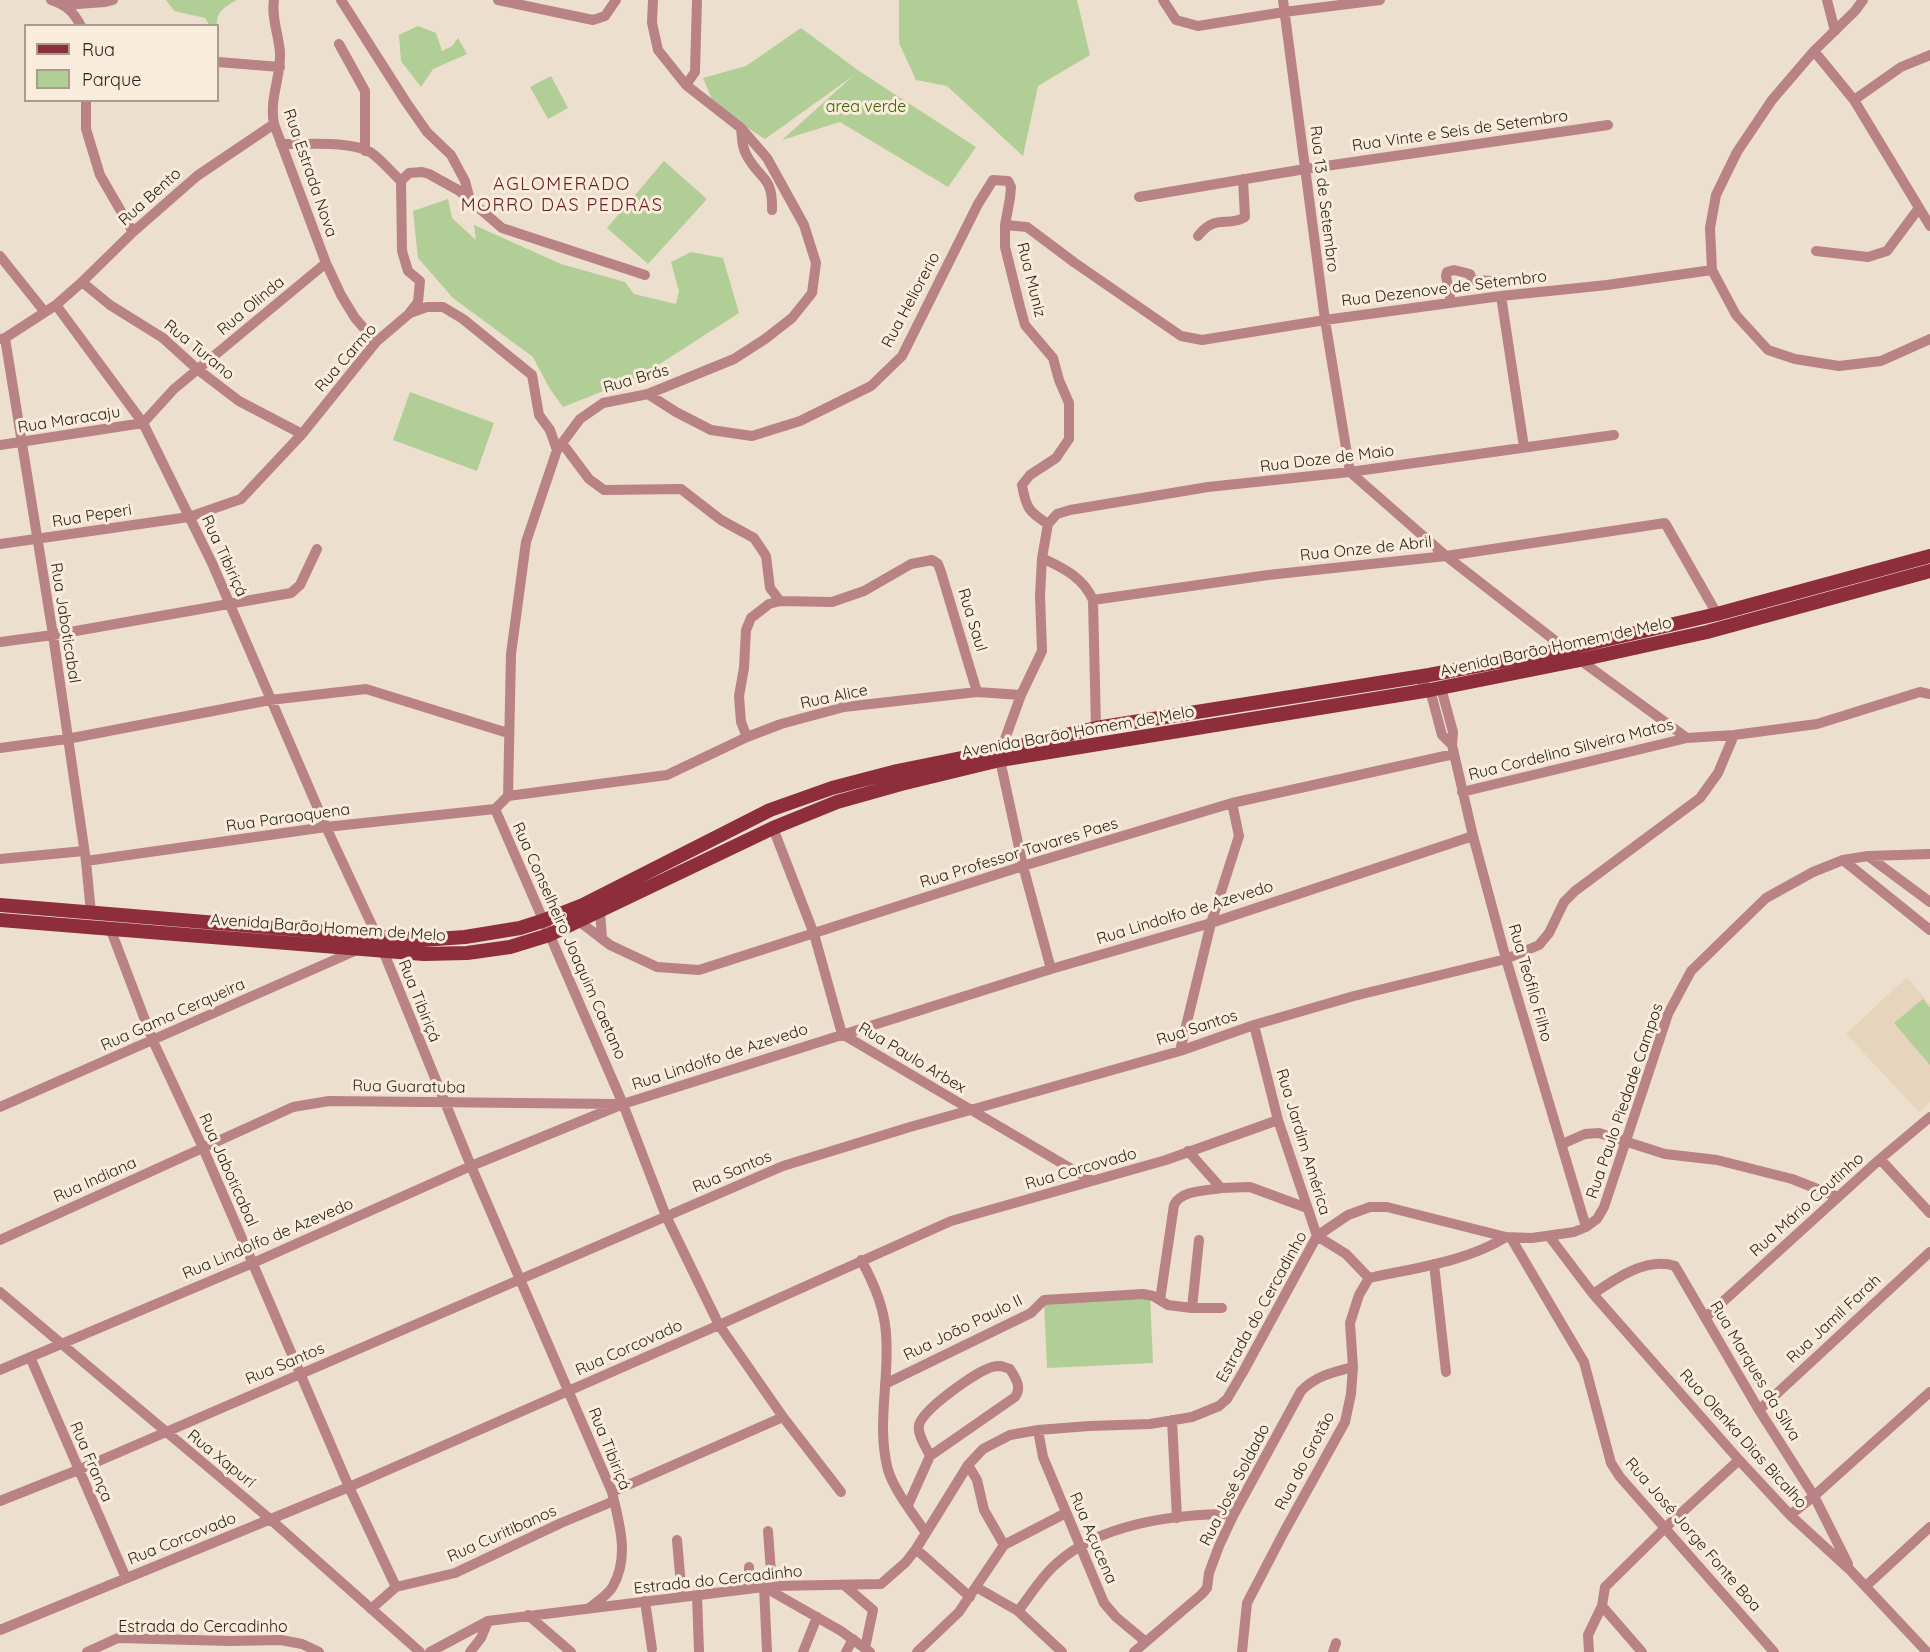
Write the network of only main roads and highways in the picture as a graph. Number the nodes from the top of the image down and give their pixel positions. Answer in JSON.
{"nodes":[{"id":1,"x":1930,"y":556,"type":"edge"},
{"id":2,"x":1930,"y":572,"type":"edge"},
{"id":3,"x":1717,"y":614,"type":"junction"},
{"id":4,"x":1707,"y":632,"type":"junction"},
{"id":5,"x":1000,"y":755,"type":"junction"},
{"id":6,"x":0,"y":905,"type":"edge"},
{"id":7,"x":0,"y":920,"type":"edge"}],
"edges":[{"from":1,"to":3,"type":"main road","name":"Avenida Barão Homem de Melo"},
{"from":2,"to":4,"type":"main road","name":"Avenida Barão Homem de Melo"},
{"from":3,"to":4,"type":"main road"},
{"from":3,"to":5,"type":"main road","name":"Avenida Barão Homem de Melo"},
{"from":4,"to":5,"type":"main road","name":"Avenida Barão Homem de Melo"},
{"from":5,"to":6,"type":"main road","name":"Avenida Barão Homem de Melo"},
{"from":5,"to":7,"type":"main road","name":"Avenida Barão Homem de Melo"}]}
